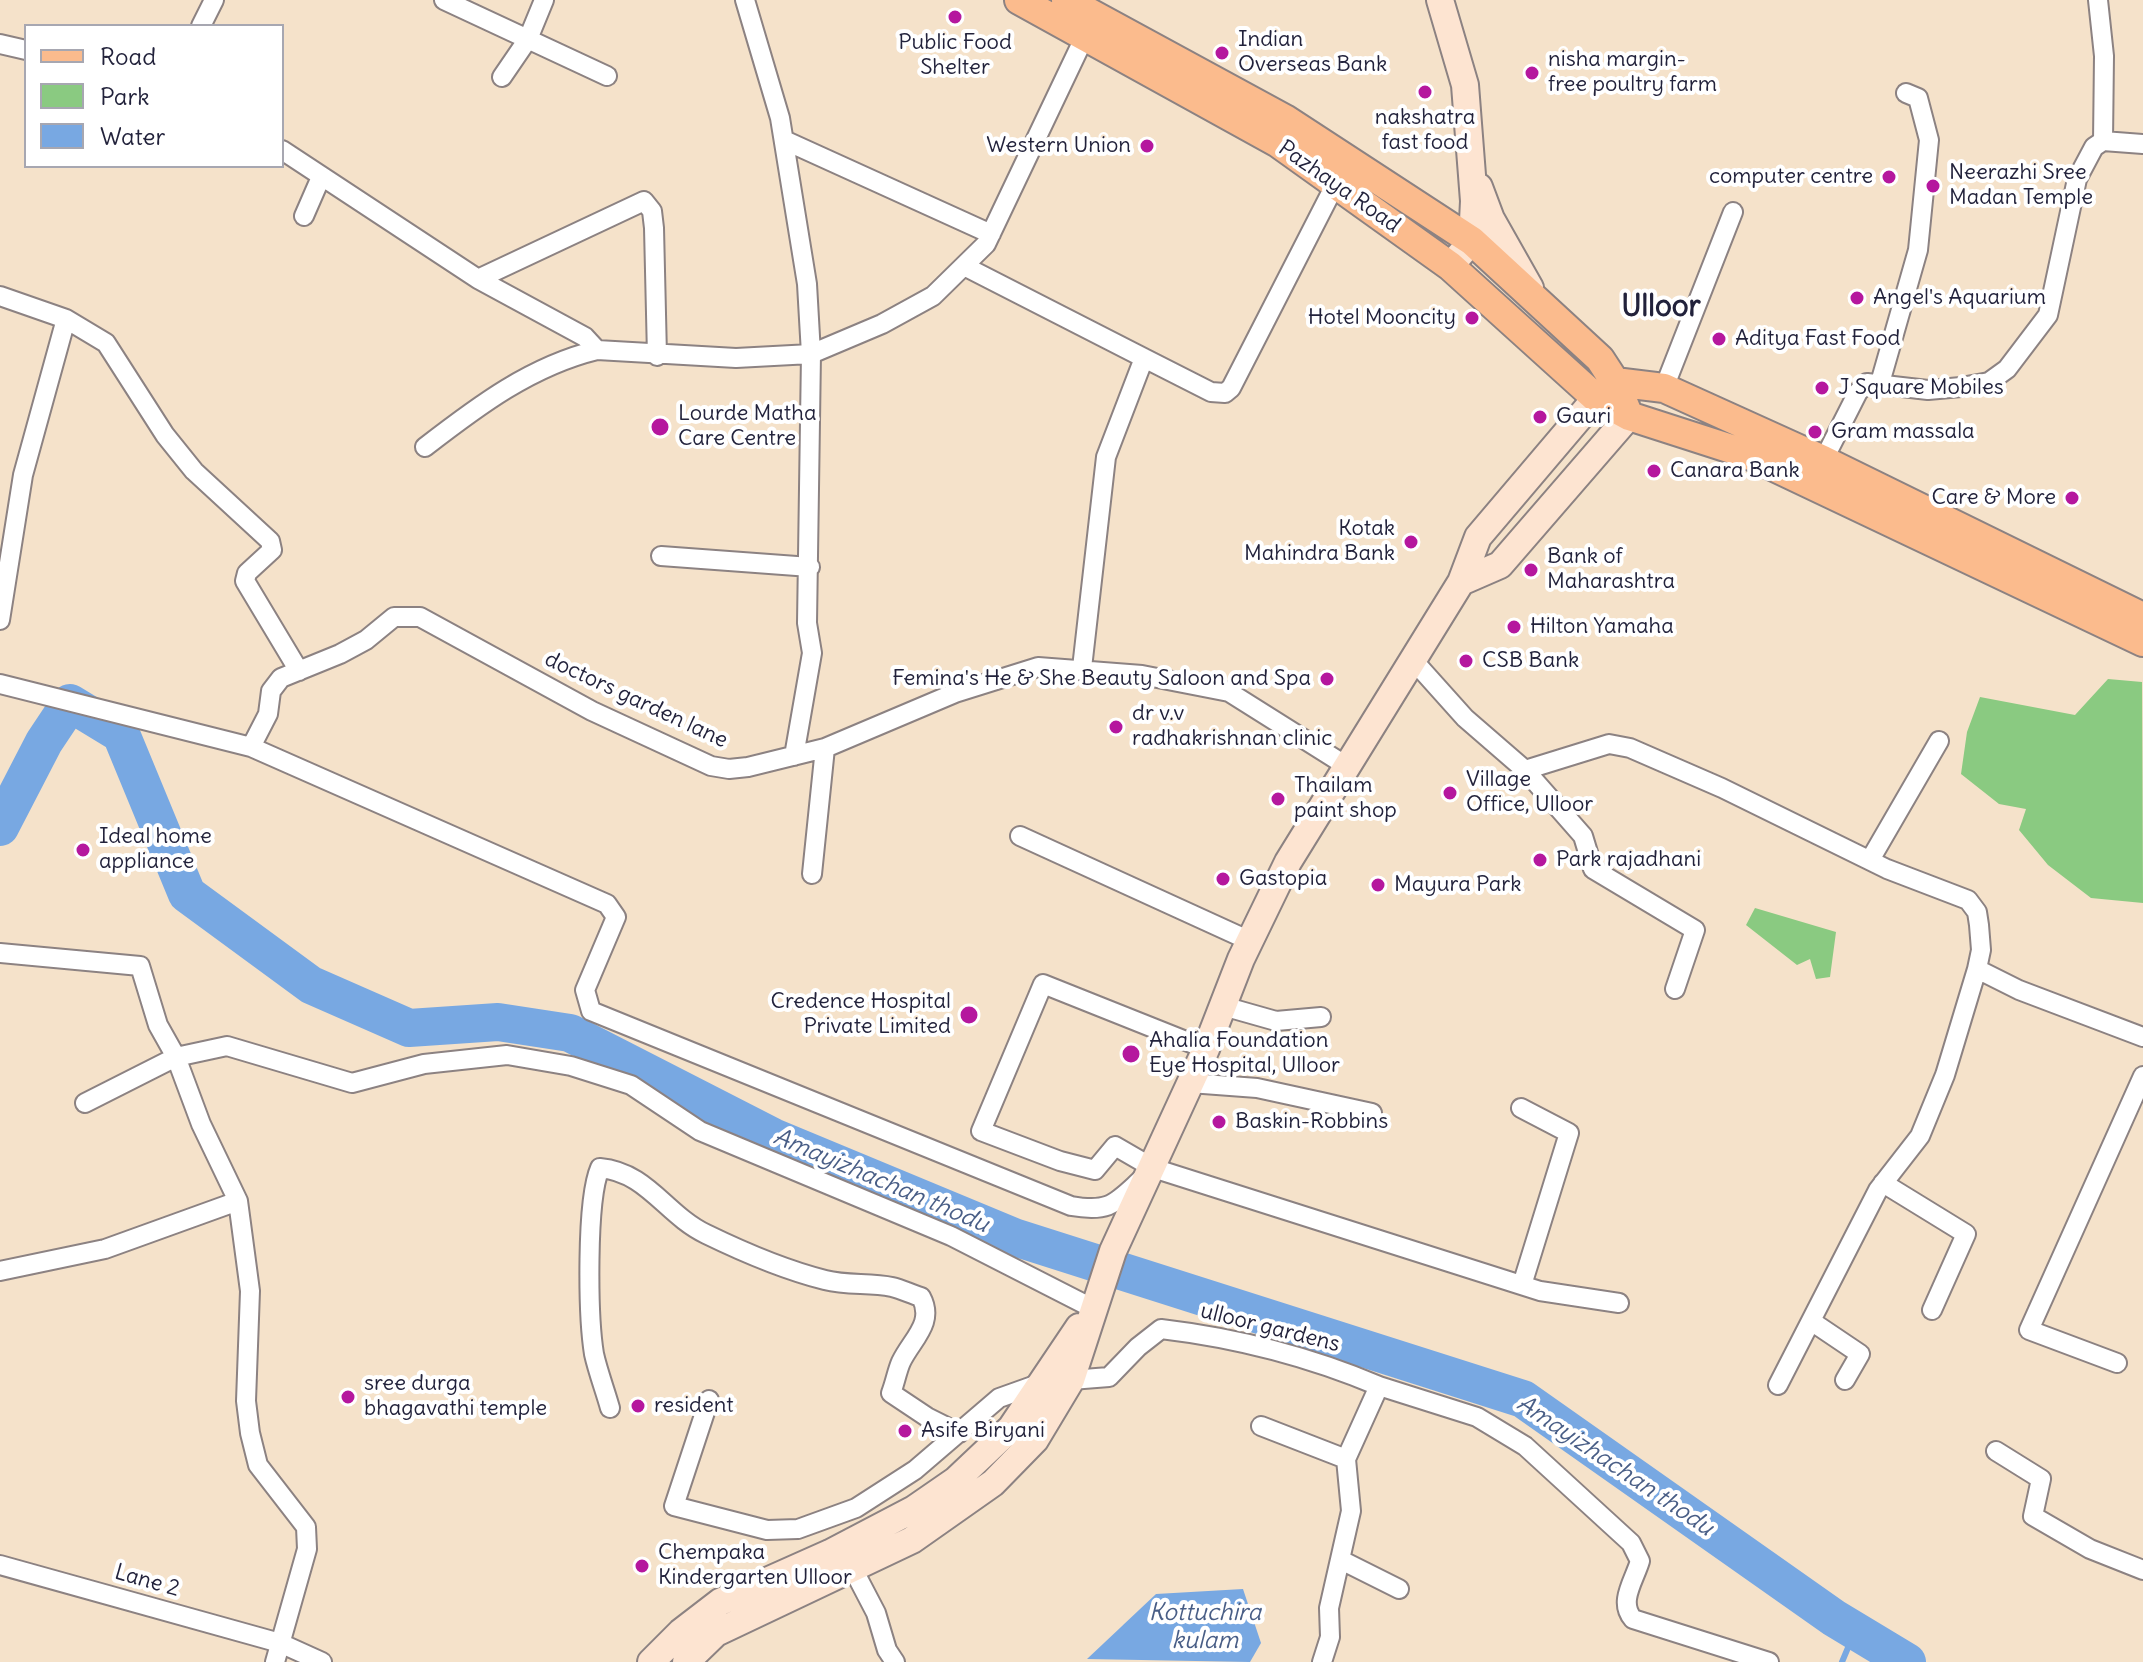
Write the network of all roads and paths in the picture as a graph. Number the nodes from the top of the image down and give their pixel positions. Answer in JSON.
{"nodes":[{"id":1,"x":214,"y":0,"type":"edge"},
{"id":2,"x":444,"y":0,"type":"edge"},
{"id":3,"x":544,"y":0,"type":"edge"},
{"id":4,"x":745,"y":0,"type":"edge"},
{"id":5,"x":1019,"y":0,"type":"edge"},
{"id":6,"x":1066,"y":0,"type":"edge"},
{"id":7,"x":1440,"y":0,"type":"edge"},
{"id":8,"x":2098,"y":0,"type":"edge"},
{"id":9,"x":202,"y":24,"type":"edge"},
{"id":10,"x":1085,"y":36,"type":"junction"},
{"id":11,"x":528,"y":39,"type":"junction"},
{"id":12,"x":0,"y":44,"type":"edge"},
{"id":13,"x":24,"y":50,"type":"edge"},
{"id":14,"x":607,"y":76,"type":"dead end"},
{"id":15,"x":502,"y":77,"type":"dead end"},
{"id":16,"x":1906,"y":93,"type":"dead end"},
{"id":17,"x":784,"y":140,"type":"junction"},
{"id":18,"x":2103,"y":141,"type":"junction"},
{"id":19,"x":2143,"y":144,"type":"edge"},
{"id":20,"x":284,"y":151,"type":"edge"},
{"id":21,"x":1472,"y":165,"type":"junction"},
{"id":22,"x":321,"y":177,"type":"junction"},
{"id":23,"x":1336,"y":183,"type":"junction"},
{"id":24,"x":1733,"y":212,"type":"dead end"},
{"id":25,"x":304,"y":216,"type":"dead end"},
{"id":26,"x":991,"y":234,"type":"junction"},
{"id":27,"x":1472,"y":241,"type":"junction"},
{"id":28,"x":964,"y":266,"type":"junction"},
{"id":29,"x":1450,"y":266,"type":"junction"},
{"id":30,"x":478,"y":279,"type":"junction"},
{"id":31,"x":0,"y":296,"type":"edge"},
{"id":32,"x":1538,"y":302,"type":"junction"},
{"id":33,"x":66,"y":319,"type":"junction"},
{"id":34,"x":597,"y":350,"type":"junction"},
{"id":35,"x":811,"y":354,"type":"junction"},
{"id":36,"x":657,"y":356,"type":"junction"},
{"id":37,"x":1144,"y":358,"type":"junction"},
{"id":38,"x":1880,"y":383,"type":"junction"},
{"id":39,"x":1664,"y":388,"type":"junction"},
{"id":40,"x":1605,"y":390,"type":"junction"},
{"id":41,"x":1629,"y":416,"type":"junction"},
{"id":42,"x":425,"y":447,"type":"dead end"},
{"id":43,"x":1818,"y":472,"type":"junction"},
{"id":44,"x":661,"y":556,"type":"dead end"},
{"id":45,"x":810,"y":567,"type":"junction"},
{"id":46,"x":1461,"y":582,"type":"junction"},
{"id":47,"x":2143,"y":617,"type":"edge"},
{"id":48,"x":0,"y":620,"type":"edge"},
{"id":49,"x":2143,"y":642,"type":"edge"},
{"id":50,"x":1413,"y":660,"type":"junction"},
{"id":51,"x":1082,"y":668,"type":"junction"},
{"id":52,"x":299,"y":671,"type":"junction"},
{"id":53,"x":0,"y":684,"type":"edge"},
{"id":54,"x":1939,"y":741,"type":"dead end"},
{"id":55,"x":251,"y":747,"type":"junction"},
{"id":56,"x":825,"y":748,"type":"junction"},
{"id":57,"x":794,"y":756,"type":"junction"},
{"id":58,"x":1345,"y":765,"type":"junction"},
{"id":59,"x":1525,"y":770,"type":"junction"},
{"id":60,"x":1020,"y":836,"type":"dead end"},
{"id":61,"x":1870,"y":860,"type":"junction"},
{"id":62,"x":812,"y":874,"type":"dead end"},
{"id":63,"x":1250,"y":941,"type":"junction"},
{"id":64,"x":0,"y":953,"type":"edge"},
{"id":65,"x":1977,"y":969,"type":"junction"},
{"id":66,"x":1675,"y":989,"type":"dead end"},
{"id":67,"x":1223,"y":1006,"type":"junction"},
{"id":68,"x":1321,"y":1017,"type":"dead end"},
{"id":69,"x":2143,"y":1037,"type":"edge"},
{"id":70,"x":1206,"y":1049,"type":"junction"},
{"id":71,"x":176,"y":1057,"type":"junction"},
{"id":72,"x":2143,"y":1076,"type":"edge"},
{"id":73,"x":1190,"y":1083,"type":"junction"},
{"id":74,"x":85,"y":1103,"type":"dead end"},
{"id":75,"x":1521,"y":1108,"type":"dead end"},
{"id":76,"x":1372,"y":1113,"type":"dead end"},
{"id":77,"x":1153,"y":1168,"type":"junction"},
{"id":78,"x":1883,"y":1183,"type":"junction"},
{"id":79,"x":238,"y":1201,"type":"junction"},
{"id":80,"x":0,"y":1271,"type":"edge"},
{"id":81,"x":1522,"y":1285,"type":"junction"},
{"id":82,"x":1094,"y":1302,"type":"junction"},
{"id":83,"x":1619,"y":1303,"type":"dead end"},
{"id":84,"x":1932,"y":1310,"type":"dead end"},
{"id":85,"x":1811,"y":1321,"type":"junction"},
{"id":86,"x":2117,"y":1363,"type":"dead end"},
{"id":87,"x":1845,"y":1380,"type":"dead end"},
{"id":88,"x":1058,"y":1381,"type":"junction"},
{"id":89,"x":1778,"y":1385,"type":"dead end"},
{"id":90,"x":1379,"y":1386,"type":"junction"},
{"id":91,"x":709,"y":1400,"type":"dead end"},
{"id":92,"x":610,"y":1408,"type":"dead end"},
{"id":93,"x":1261,"y":1426,"type":"dead end"},
{"id":94,"x":959,"y":1433,"type":"junction"},
{"id":95,"x":1996,"y":1451,"type":"dead end"},
{"id":96,"x":1346,"y":1459,"type":"junction"},
{"id":97,"x":1341,"y":1560,"type":"junction"},
{"id":98,"x":0,"y":1565,"type":"edge"},
{"id":99,"x":852,"y":1567,"type":"junction"},
{"id":100,"x":2143,"y":1570,"type":"edge"},
{"id":101,"x":1399,"y":1589,"type":"dead end"},
{"id":102,"x":280,"y":1643,"type":"junction"},
{"id":103,"x":275,"y":1662,"type":"edge"},
{"id":104,"x":322,"y":1662,"type":"edge"},
{"id":105,"x":651,"y":1662,"type":"edge"},
{"id":106,"x":686,"y":1662,"type":"edge"},
{"id":107,"x":895,"y":1662,"type":"edge"},
{"id":108,"x":1322,"y":1662,"type":"edge"},
{"id":109,"x":1769,"y":1662,"type":"edge"}],
"edges":[{"from":1,"to":9,"type":"street"},
{"from":2,"to":11,"type":"street"},
{"from":3,"to":11,"type":"street"},
{"from":4,"to":17,"type":"street"},
{"from":5,"to":10,"type":"main road","name":"Pazhaya Road"},
{"from":6,"to":27,"type":"main road"},
{"from":7,"to":21,"type":"main road"},
{"from":8,"to":18,"type":"street"},
{"from":10,"to":23,"type":"main road","name":"Pazhaya Road"},
{"from":10,"to":26,"type":"street"},
{"from":11,"to":14,"type":"street"},
{"from":11,"to":15,"type":"street"},
{"from":12,"to":13,"type":"street"},
{"from":16,"to":38,"type":"street"},
{"from":17,"to":26,"type":"street"},
{"from":17,"to":35,"type":"street"},
{"from":18,"to":19,"type":"street"},
{"from":18,"to":38,"type":"street"},
{"from":20,"to":22,"type":"street"},
{"from":21,"to":27,"type":"main road"},
{"from":21,"to":32,"type":"main road"},
{"from":22,"to":25,"type":"street"},
{"from":22,"to":30,"type":"street"},
{"from":23,"to":29,"type":"main road","name":"Pazhaya Road"},
{"from":23,"to":37,"type":"street"},
{"from":24,"to":39,"type":"street"},
{"from":26,"to":28,"type":"street"},
{"from":27,"to":29,"type":"main road"},
{"from":27,"to":32,"type":"main road"},
{"from":28,"to":35,"type":"street"},
{"from":28,"to":37,"type":"street"},
{"from":29,"to":40,"type":"main road","name":"Pazhaya Road"},
{"from":30,"to":34,"type":"street"},
{"from":30,"to":36,"type":"street"},
{"from":31,"to":33,"type":"street"},
{"from":32,"to":40,"type":"main road"},
{"from":33,"to":48,"type":"street"},
{"from":33,"to":52,"type":"street"},
{"from":34,"to":36,"type":"street"},
{"from":34,"to":42,"type":"street"},
{"from":35,"to":36,"type":"street"},
{"from":35,"to":45,"type":"street"},
{"from":37,"to":51,"type":"street"},
{"from":38,"to":43,"type":"street"},
{"from":39,"to":40,"type":"main road"},
{"from":39,"to":43,"type":"main road"},
{"from":40,"to":41,"type":"main road","name":"Pazhaya Road"},
{"from":40,"to":46,"type":"main road"},
{"from":41,"to":43,"type":"main road","name":"Pazhaya Road"},
{"from":41,"to":46,"type":"main road"},
{"from":43,"to":47,"type":"main road"},
{"from":43,"to":49,"type":"main road"},
{"from":44,"to":45,"type":"street"},
{"from":45,"to":57,"type":"street"},
{"from":46,"to":50,"type":"main road"},
{"from":50,"to":58,"type":"main road"},
{"from":50,"to":59,"type":"street"},
{"from":51,"to":56,"type":"street","name":"doctors garden lane"},
{"from":51,"to":58,"type":"street","name":"doctors garden lane"},
{"from":52,"to":55,"type":"street","name":"doctors garden lane"},
{"from":52,"to":57,"type":"street","name":"doctors garden lane"},
{"from":53,"to":55,"type":"street"},
{"from":54,"to":61,"type":"street"},
{"from":55,"to":77,"type":"street"},
{"from":56,"to":57,"type":"street","name":"doctors garden lane"},
{"from":56,"to":62,"type":"street"},
{"from":58,"to":63,"type":"main road"},
{"from":59,"to":61,"type":"street"},
{"from":59,"to":66,"type":"street"},
{"from":60,"to":63,"type":"street"},
{"from":61,"to":65,"type":"street"},
{"from":63,"to":67,"type":"main road"},
{"from":64,"to":71,"type":"street"},
{"from":65,"to":69,"type":"street"},
{"from":65,"to":78,"type":"street"},
{"from":67,"to":68,"type":"street"},
{"from":67,"to":70,"type":"main road"},
{"from":70,"to":73,"type":"main road"},
{"from":70,"to":77,"type":"street"},
{"from":71,"to":74,"type":"street"},
{"from":71,"to":79,"type":"street"},
{"from":71,"to":82,"type":"street"},
{"from":72,"to":86,"type":"street"},
{"from":73,"to":76,"type":"street"},
{"from":73,"to":77,"type":"main road"},
{"from":75,"to":81,"type":"street"},
{"from":77,"to":81,"type":"street"},
{"from":77,"to":82,"type":"main road"},
{"from":78,"to":84,"type":"street"},
{"from":78,"to":85,"type":"street"},
{"from":79,"to":80,"type":"street"},
{"from":79,"to":102,"type":"street"},
{"from":81,"to":83,"type":"street"},
{"from":82,"to":88,"type":"main road"},
{"from":85,"to":87,"type":"street"},
{"from":85,"to":89,"type":"street"},
{"from":88,"to":90,"type":"street","name":"ulloor gardens"},
{"from":88,"to":94,"type":"street","name":"ulloor gardens"},
{"from":88,"to":99,"type":"main road"},
{"from":88,"to":105,"type":"main road"},
{"from":90,"to":96,"type":"street"},
{"from":90,"to":109,"type":"street","name":"ulloor gardens"},
{"from":91,"to":94,"type":"street","name":"ulloor gardens"},
{"from":92,"to":94,"type":"street"},
{"from":93,"to":96,"type":"street"},
{"from":95,"to":100,"type":"street"},
{"from":96,"to":97,"type":"street"},
{"from":97,"to":101,"type":"street"},
{"from":97,"to":108,"type":"street"},
{"from":98,"to":102,"type":"street","name":"Lane 2"},
{"from":99,"to":106,"type":"main road"},
{"from":99,"to":107,"type":"street"},
{"from":102,"to":103,"type":"street"},
{"from":102,"to":104,"type":"street","name":"Lane 2"}]}
